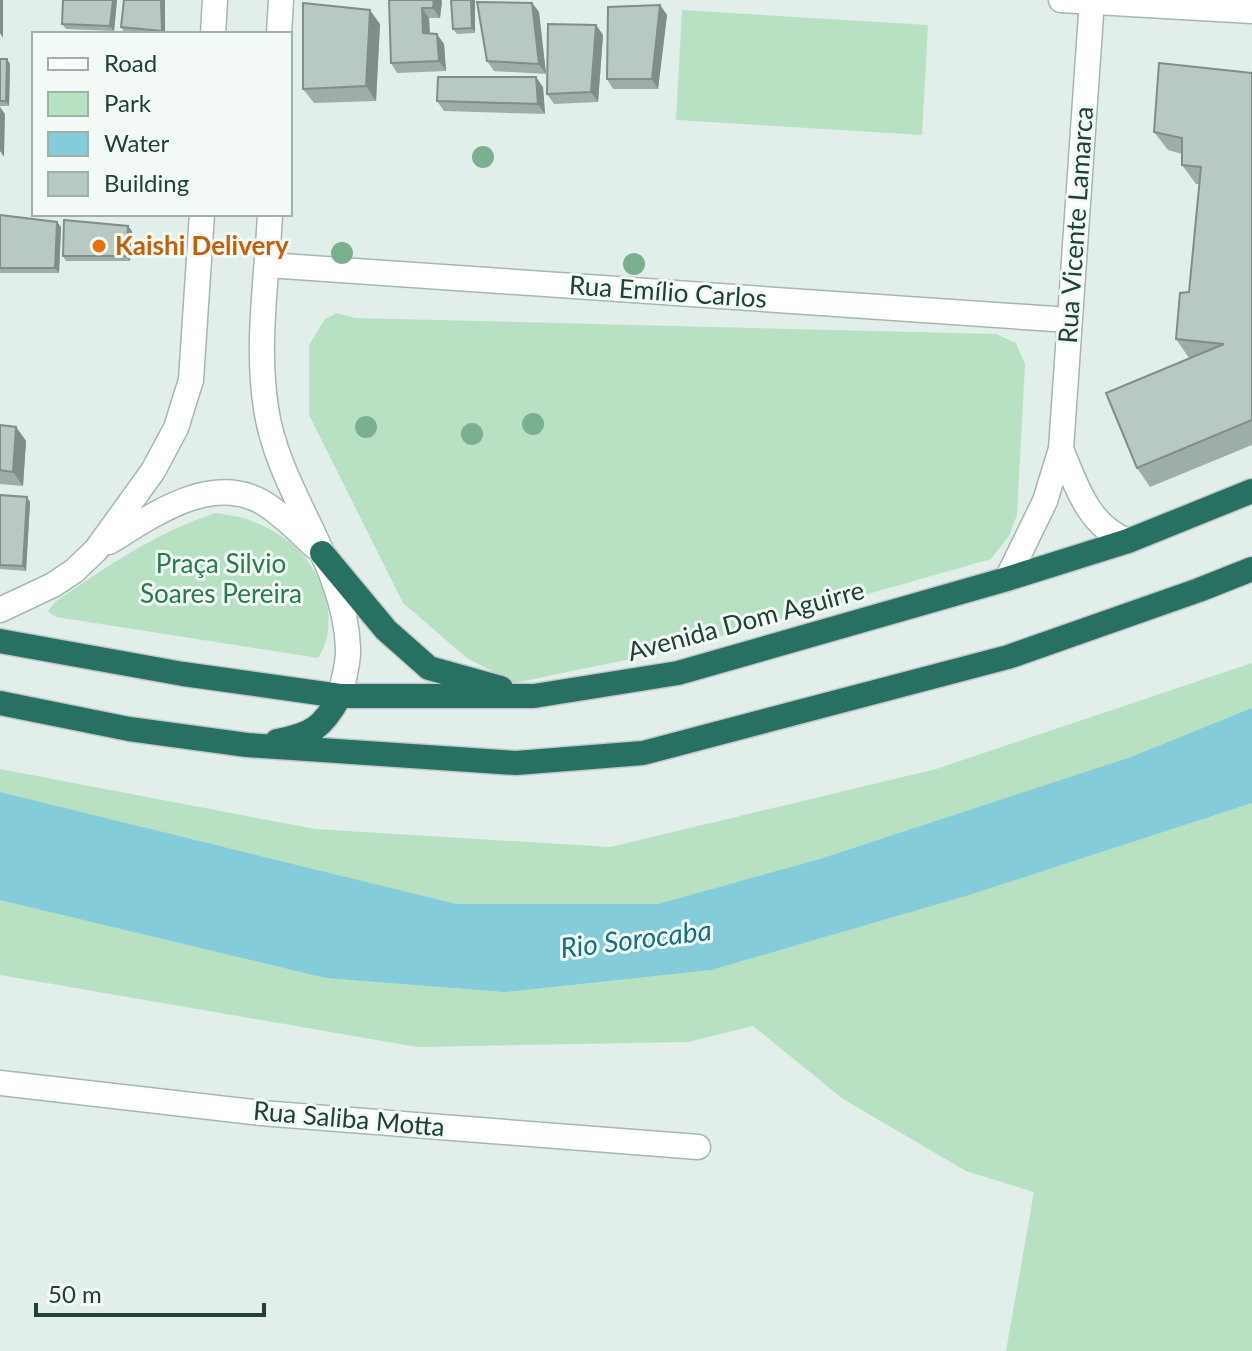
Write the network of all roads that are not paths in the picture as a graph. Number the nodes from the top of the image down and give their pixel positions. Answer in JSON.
{"nodes":[{"id":1,"x":215,"y":0,"type":"edge"},
{"id":2,"x":281,"y":0,"type":"edge"},
{"id":3,"x":1061,"y":0,"type":"edge"},
{"id":4,"x":1092,"y":1,"type":"edge"},
{"id":5,"x":1252,"y":11,"type":"edge"},
{"id":6,"x":213,"y":32,"type":"edge"},
{"id":7,"x":279,"y":32,"type":"edge"},
{"id":8,"x":202,"y":216,"type":"edge"},
{"id":9,"x":270,"y":216,"type":"edge"},
{"id":10,"x":268,"y":265,"type":"junction"},
{"id":11,"x":1069,"y":320,"type":"junction"},
{"id":12,"x":1061,"y":449,"type":"junction"},
{"id":13,"x":1252,"y":491,"type":"edge"},
{"id":14,"x":1128,"y":541,"type":"junction"},
{"id":15,"x":96,"y":550,"type":"junction"},
{"id":16,"x":322,"y":553,"type":"junction"},
{"id":17,"x":1252,"y":569,"type":"edge"},
{"id":18,"x":1007,"y":579,"type":"junction"},
{"id":19,"x":0,"y":610,"type":"edge"},
{"id":20,"x":0,"y":641,"type":"edge"},
{"id":21,"x":340,"y":696,"type":"junction"},
{"id":22,"x":534,"y":696,"type":"junction"},
{"id":23,"x":0,"y":703,"type":"edge"},
{"id":24,"x":247,"y":745,"type":"junction"},
{"id":25,"x":0,"y":1083,"type":"edge"},
{"id":26,"x":698,"y":1147,"type":"dead end"}],
"edges":[{"from":1,"to":6,"type":"street"},
{"from":2,"to":7,"type":"street"},
{"from":3,"to":4,"type":"street"},
{"from":4,"to":5,"type":"street"},
{"from":4,"to":11,"type":"street","name":"Rua Vicente Lamarca"},
{"from":8,"to":15,"type":"street"},
{"from":9,"to":10,"type":"street"},
{"from":10,"to":11,"type":"street","name":"Rua Emílio Carlos"},
{"from":10,"to":16,"type":"street"},
{"from":11,"to":12,"type":"street","name":"Rua Vicente Lamarca"},
{"from":12,"to":14,"type":"street","name":"Rua Vicente Lamarca"},
{"from":12,"to":18,"type":"street","name":"Rua Vicente Lamarca"},
{"from":13,"to":14,"type":"highway","name":"Avenida Dom Aguirre"},
{"from":14,"to":18,"type":"highway","name":"Avenida Dom Aguirre"},
{"from":15,"to":16,"type":"street"},
{"from":15,"to":19,"type":"street"},
{"from":16,"to":21,"type":"street"},
{"from":16,"to":22,"type":"highway"},
{"from":17,"to":24,"type":"highway"},
{"from":18,"to":22,"type":"highway","name":"Avenida Dom Aguirre"},
{"from":20,"to":21,"type":"highway","name":"Avenida Dom Aguirre"},
{"from":21,"to":22,"type":"highway","name":"Avenida Dom Aguirre"},
{"from":21,"to":24,"type":"highway"},
{"from":23,"to":24,"type":"highway"},
{"from":25,"to":26,"type":"street","name":"Rua Saliba Motta"}]}
